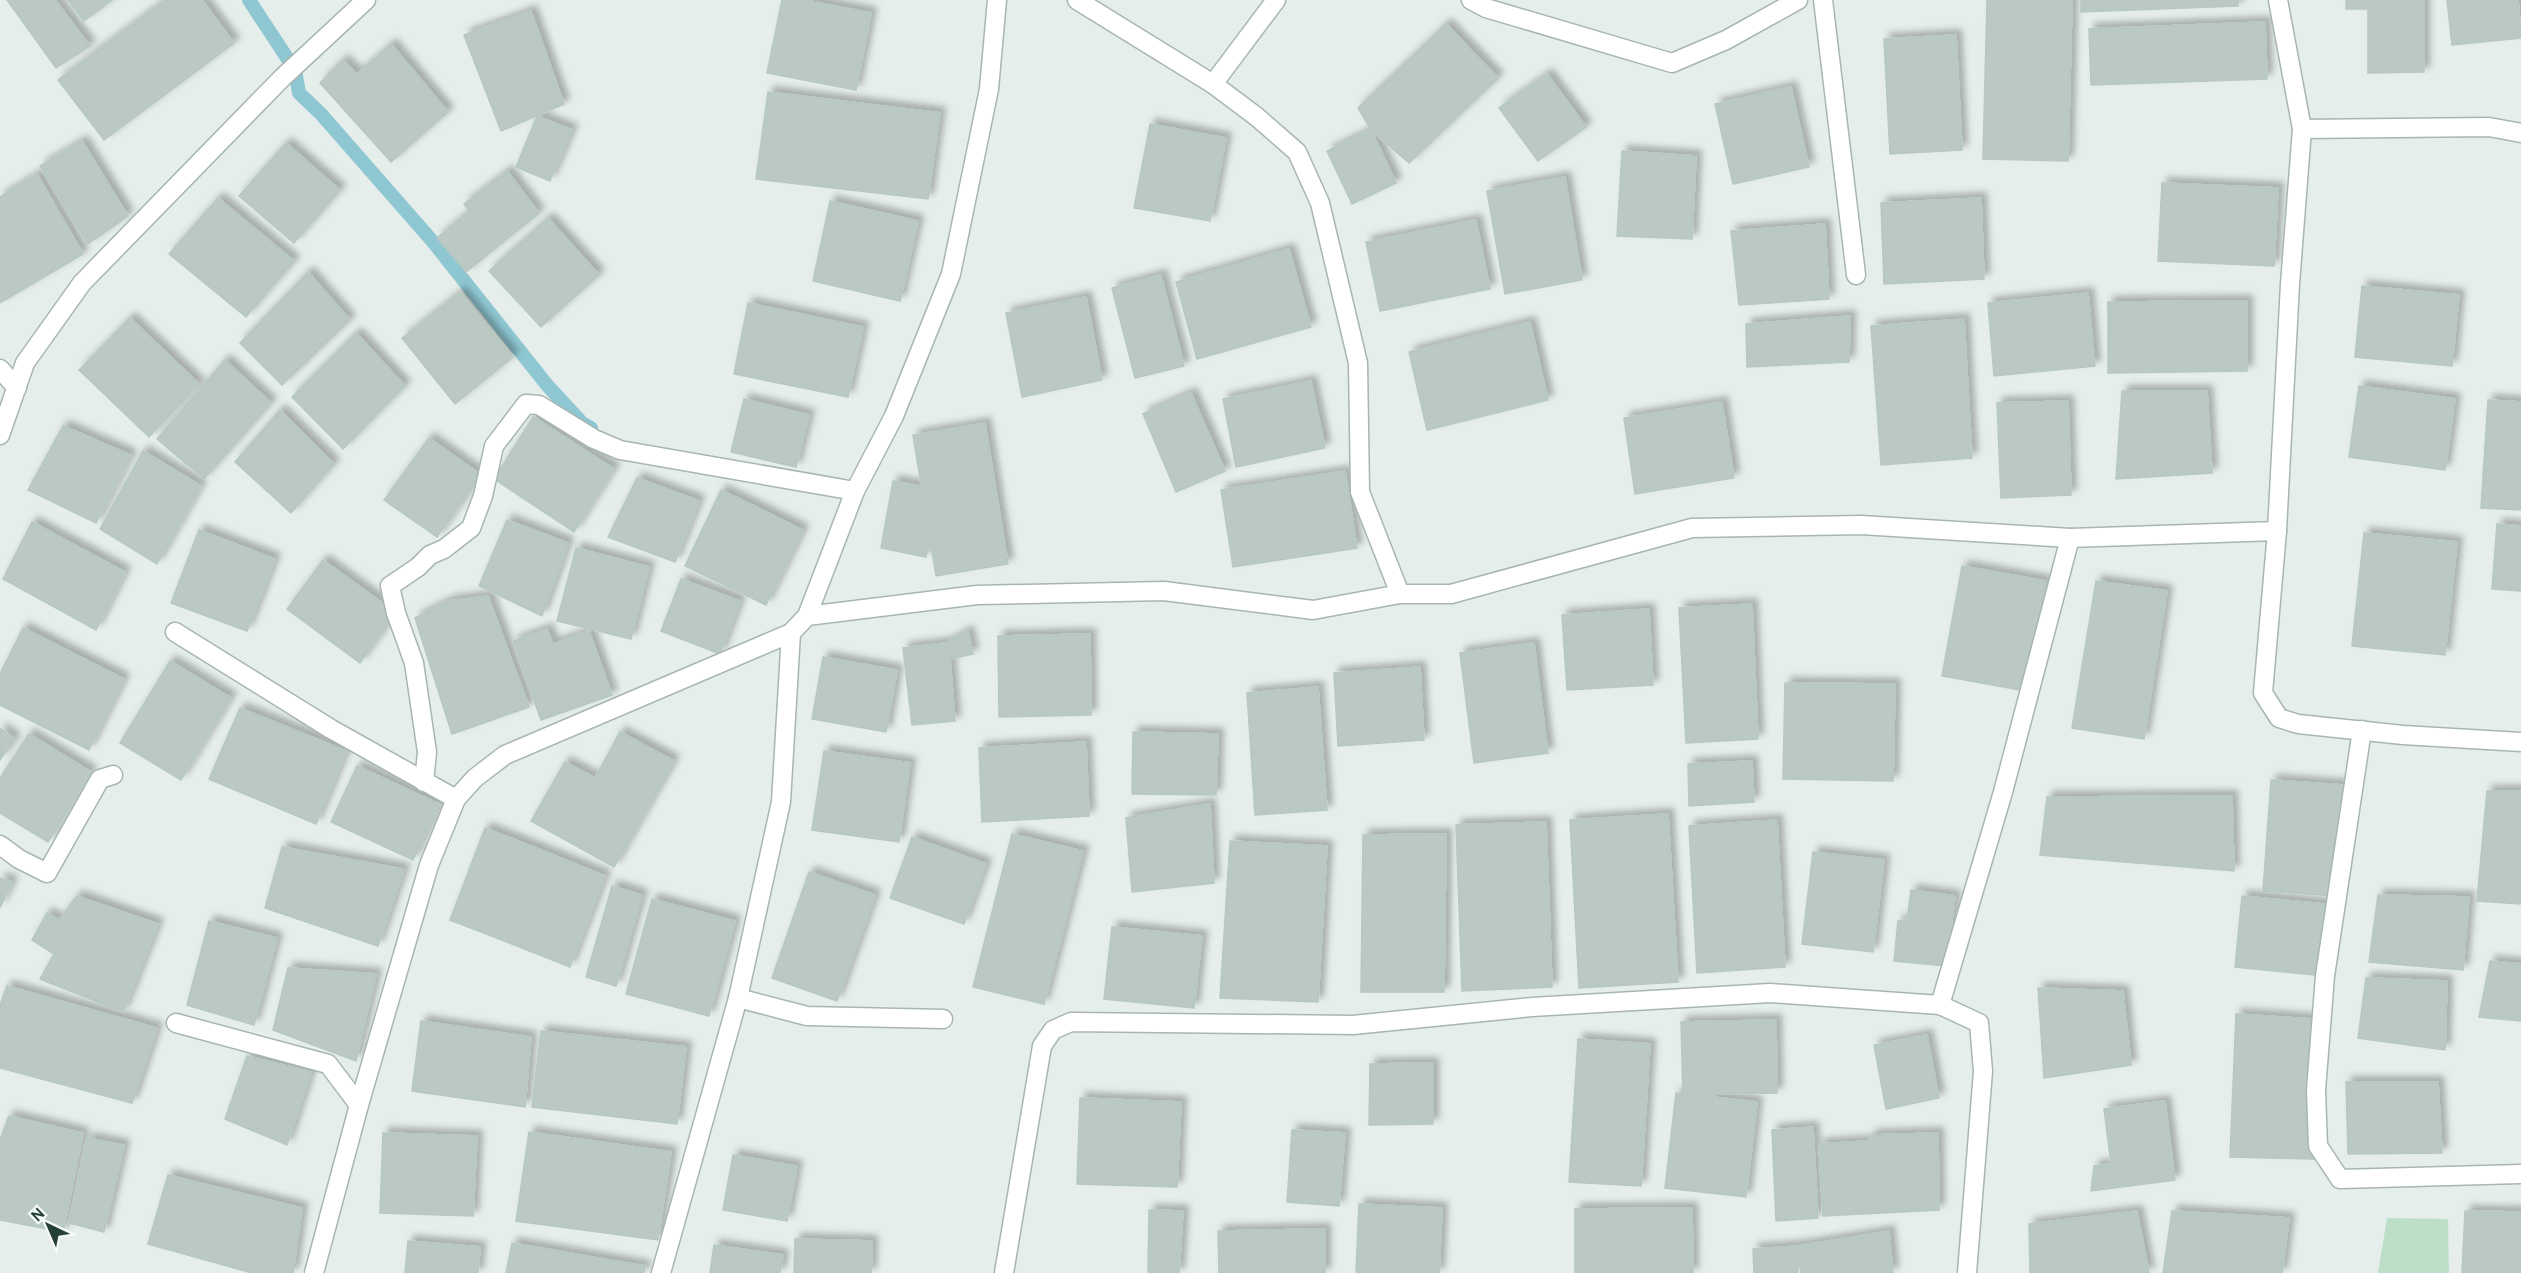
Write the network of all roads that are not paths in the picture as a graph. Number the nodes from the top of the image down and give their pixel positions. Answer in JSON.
{"nodes":[{"id":1,"x":366,"y":0,"type":"edge"},
{"id":2,"x":997,"y":0,"type":"edge"},
{"id":3,"x":1077,"y":0,"type":"edge"},
{"id":4,"x":1276,"y":0,"type":"edge"},
{"id":5,"x":1471,"y":0,"type":"edge"},
{"id":6,"x":1798,"y":0,"type":"edge"},
{"id":7,"x":1823,"y":0,"type":"edge"},
{"id":8,"x":2278,"y":0,"type":"edge"},
{"id":9,"x":1213,"y":84,"type":"junction"},
{"id":10,"x":2302,"y":129,"type":"junction"},
{"id":11,"x":2521,"y":133,"type":"edge"},
{"id":12,"x":1856,"y":275,"type":"dead end"},
{"id":13,"x":0,"y":369,"type":"edge"},
{"id":14,"x":17,"y":388,"type":"junction"},
{"id":15,"x":0,"y":435,"type":"edge"},
{"id":16,"x":855,"y":491,"type":"junction"},
{"id":17,"x":2277,"y":531,"type":"junction"},
{"id":18,"x":2070,"y":538,"type":"junction"},
{"id":19,"x":1400,"y":594,"type":"junction"},
{"id":20,"x":807,"y":616,"type":"junction"},
{"id":21,"x":175,"y":633,"type":"dead end"},
{"id":22,"x":791,"y":633,"type":"junction"},
{"id":23,"x":2362,"y":730,"type":"junction"},
{"id":24,"x":2521,"y":742,"type":"edge"},
{"id":25,"x":113,"y":775,"type":"dead end"},
{"id":26,"x":424,"y":782,"type":"junction"},
{"id":27,"x":456,"y":799,"type":"junction"},
{"id":28,"x":0,"y":845,"type":"edge"},
{"id":29,"x":738,"y":998,"type":"junction"},
{"id":30,"x":1940,"y":1005,"type":"junction"},
{"id":31,"x":943,"y":1019,"type":"dead end"},
{"id":32,"x":176,"y":1023,"type":"dead end"},
{"id":33,"x":359,"y":1105,"type":"junction"},
{"id":34,"x":2521,"y":1174,"type":"edge"},
{"id":35,"x":314,"y":1273,"type":"edge"},
{"id":36,"x":661,"y":1273,"type":"edge"},
{"id":37,"x":1004,"y":1273,"type":"edge"},
{"id":38,"x":1966,"y":1273,"type":"edge"}],
"edges":[{"from":1,"to":14,"type":"street"},
{"from":2,"to":16,"type":"street"},
{"from":3,"to":9,"type":"street"},
{"from":4,"to":9,"type":"street"},
{"from":5,"to":6,"type":"street"},
{"from":7,"to":12,"type":"street"},
{"from":8,"to":10,"type":"street"},
{"from":9,"to":19,"type":"street"},
{"from":10,"to":11,"type":"street"},
{"from":10,"to":17,"type":"street"},
{"from":13,"to":14,"type":"street"},
{"from":14,"to":15,"type":"street"},
{"from":16,"to":20,"type":"street"},
{"from":16,"to":26,"type":"street"},
{"from":17,"to":18,"type":"street"},
{"from":17,"to":23,"type":"street"},
{"from":18,"to":19,"type":"street"},
{"from":18,"to":30,"type":"street"},
{"from":19,"to":20,"type":"street"},
{"from":20,"to":22,"type":"street"},
{"from":21,"to":26,"type":"street"},
{"from":22,"to":27,"type":"street"},
{"from":22,"to":29,"type":"street"},
{"from":23,"to":24,"type":"street"},
{"from":23,"to":34,"type":"street"},
{"from":25,"to":28,"type":"street"},
{"from":26,"to":27,"type":"street"},
{"from":27,"to":33,"type":"street"},
{"from":29,"to":31,"type":"street"},
{"from":29,"to":36,"type":"street"},
{"from":30,"to":37,"type":"street"},
{"from":30,"to":38,"type":"street"},
{"from":32,"to":33,"type":"street"},
{"from":33,"to":35,"type":"street"}]}
